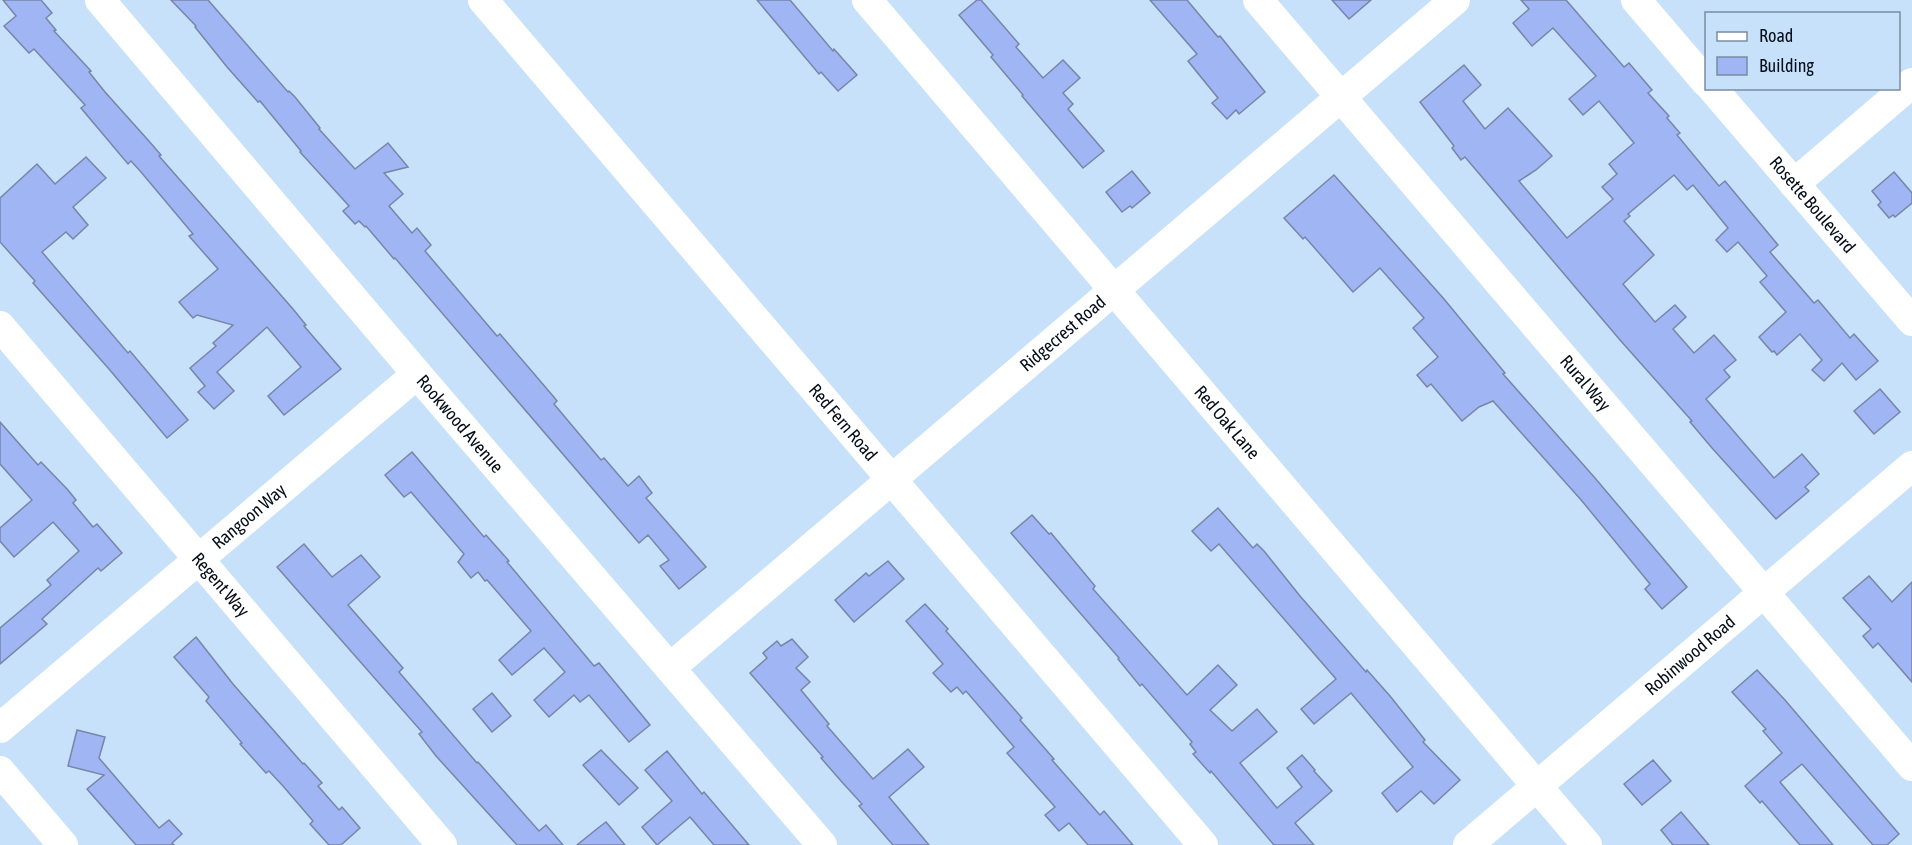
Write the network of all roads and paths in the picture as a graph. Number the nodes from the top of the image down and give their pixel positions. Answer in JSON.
{"nodes":[{"id":1,"x":100,"y":0,"type":"edge"},
{"id":2,"x":483,"y":0,"type":"edge"},
{"id":3,"x":867,"y":0,"type":"edge"},
{"id":4,"x":1258,"y":0,"type":"edge"},
{"id":5,"x":1455,"y":0,"type":"edge"},
{"id":6,"x":1636,"y":0,"type":"edge"},
{"id":7,"x":1705,"y":80,"type":"edge"},
{"id":8,"x":1912,"y":83,"type":"edge"},
{"id":9,"x":1714,"y":90,"type":"edge"},
{"id":10,"x":1341,"y":97,"type":"junction"},
{"id":11,"x":1794,"y":184,"type":"junction"},
{"id":12,"x":1115,"y":290,"type":"junction"},
{"id":13,"x":1912,"y":321,"type":"edge"},
{"id":14,"x":0,"y":326,"type":"edge"},
{"id":15,"x":417,"y":374,"type":"junction"},
{"id":16,"x":1912,"y":466,"type":"edge"},
{"id":17,"x":892,"y":479,"type":"junction"},
{"id":18,"x":199,"y":561,"type":"junction"},
{"id":19,"x":1763,"y":593,"type":"junction"},
{"id":20,"x":670,"y":668,"type":"junction"},
{"id":21,"x":0,"y":728,"type":"edge"},
{"id":22,"x":1912,"y":766,"type":"edge"},
{"id":23,"x":0,"y":771,"type":"edge"},
{"id":24,"x":1537,"y":786,"type":"junction"},
{"id":25,"x":63,"y":845,"type":"edge"},
{"id":26,"x":442,"y":845,"type":"edge"},
{"id":27,"x":822,"y":845,"type":"edge"},
{"id":28,"x":1203,"y":845,"type":"edge"},
{"id":29,"x":1468,"y":845,"type":"edge"},
{"id":30,"x":1587,"y":845,"type":"edge"}],
"edges":[{"from":1,"to":15,"type":"street","name":"Rookwood Avenue"},
{"from":2,"to":17,"type":"street","name":"Red Fern Road"},
{"from":3,"to":12,"type":"street","name":"Red Oak Lane"},
{"from":4,"to":10,"type":"street","name":"Rural Way"},
{"from":5,"to":10,"type":"street","name":"Ridgecrest Road"},
{"from":6,"to":7,"type":"street"},
{"from":8,"to":11,"type":"street"},
{"from":9,"to":11,"type":"street","name":"Rosette Boulevard"},
{"from":10,"to":12,"type":"street","name":"Ridgecrest Road"},
{"from":10,"to":19,"type":"street","name":"Rural Way"},
{"from":11,"to":13,"type":"street","name":"Rosette Boulevard"},
{"from":12,"to":17,"type":"street","name":"Ridgecrest Road"},
{"from":12,"to":24,"type":"street","name":"Red Oak Lane"},
{"from":14,"to":18,"type":"street","name":"Regent Way"},
{"from":15,"to":18,"type":"street","name":"Rangoon Way"},
{"from":15,"to":20,"type":"street","name":"Rookwood Avenue"},
{"from":16,"to":19,"type":"street","name":"Robinwood Road"},
{"from":17,"to":20,"type":"street","name":"Ridgecrest Road"},
{"from":17,"to":28,"type":"street","name":"Red Fern Road"},
{"from":18,"to":21,"type":"street","name":"Rangoon Way"},
{"from":18,"to":26,"type":"street","name":"Regent Way"},
{"from":19,"to":22,"type":"street","name":"Rural Way"},
{"from":19,"to":24,"type":"street","name":"Robinwood Road"},
{"from":20,"to":27,"type":"street","name":"Rookwood Avenue"},
{"from":23,"to":25,"type":"street"},
{"from":24,"to":29,"type":"street","name":"Robinwood Road"},
{"from":24,"to":30,"type":"street","name":"Red Oak Lane"}]}
